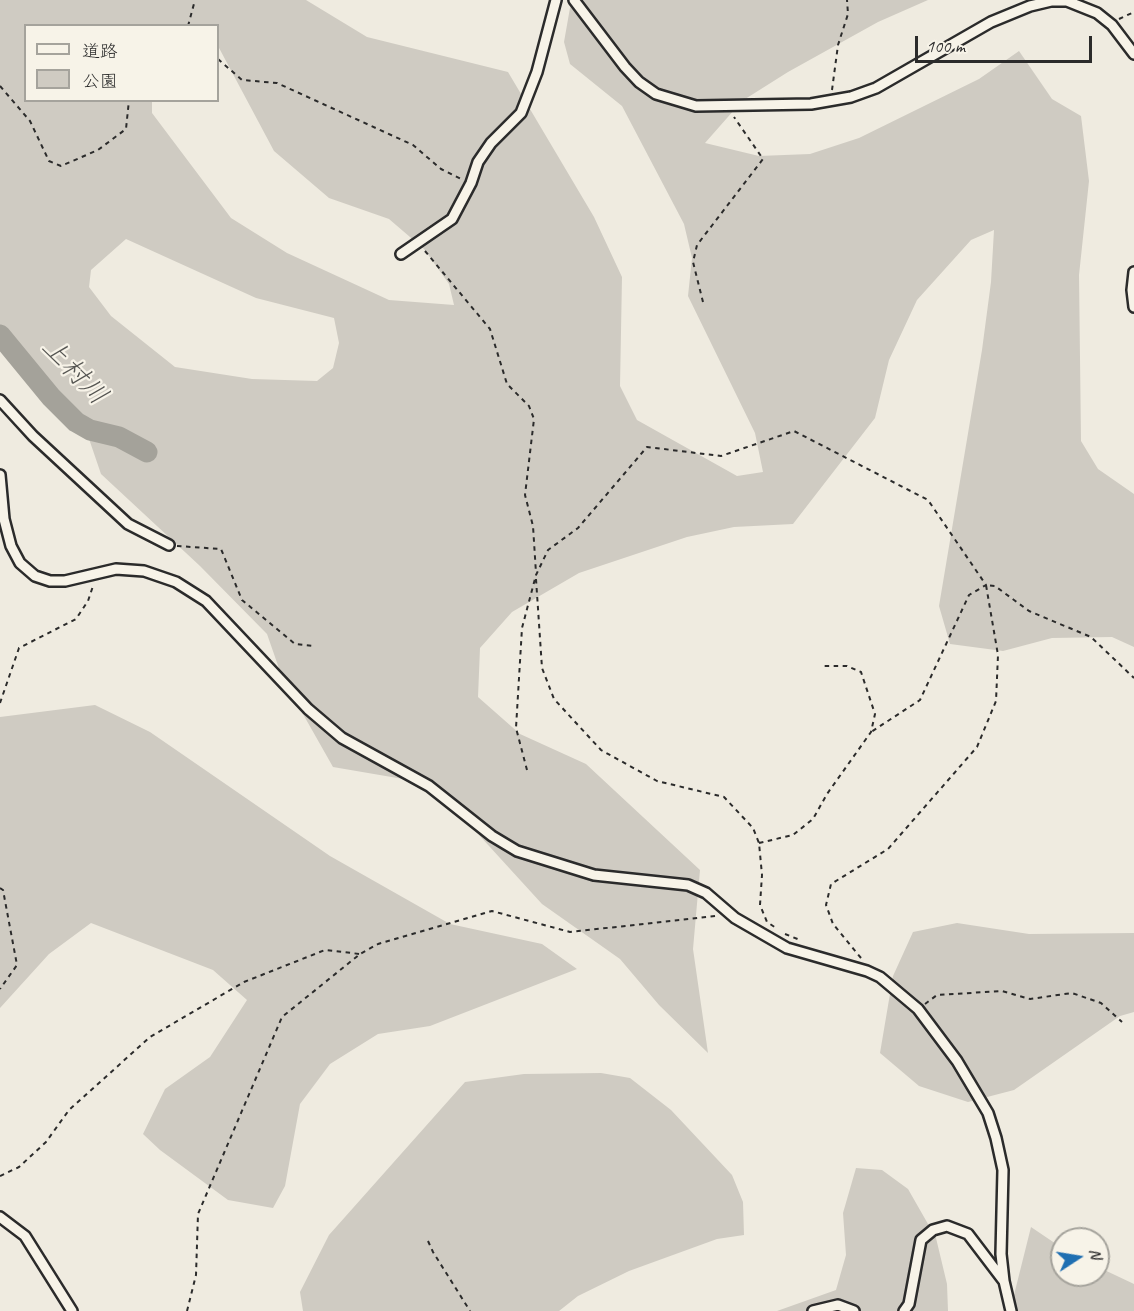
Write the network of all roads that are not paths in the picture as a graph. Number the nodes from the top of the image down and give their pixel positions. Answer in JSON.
{"nodes":[{"id":1,"x":556,"y":0,"type":"edge"},
{"id":2,"x":574,"y":0,"type":"edge"},
{"id":3,"x":1134,"y":54,"type":"edge"},
{"id":4,"x":401,"y":254,"type":"dead end"},
{"id":5,"x":1134,"y":272,"type":"edge"},
{"id":6,"x":1134,"y":308,"type":"edge"},
{"id":7,"x":0,"y":400,"type":"edge"},
{"id":8,"x":0,"y":475,"type":"edge"},
{"id":9,"x":169,"y":545,"type":"road end"},
{"id":10,"x":0,"y":1217,"type":"edge"},
{"id":11,"x":1004,"y":1281,"type":"junction"},
{"id":12,"x":72,"y":1311,"type":"edge"},
{"id":13,"x":813,"y":1311,"type":"edge"},
{"id":14,"x":854,"y":1311,"type":"edge"},
{"id":15,"x":904,"y":1311,"type":"edge"},
{"id":16,"x":1011,"y":1311,"type":"edge"}],
"edges":[{"from":1,"to":4,"type":"street"},
{"from":2,"to":3,"type":"street"},
{"from":5,"to":6,"type":"street"},
{"from":7,"to":9,"type":"street"},
{"from":8,"to":11,"type":"street"},
{"from":10,"to":12,"type":"street"},
{"from":11,"to":15,"type":"street"},
{"from":11,"to":16,"type":"street"},
{"from":13,"to":14,"type":"street"}]}
